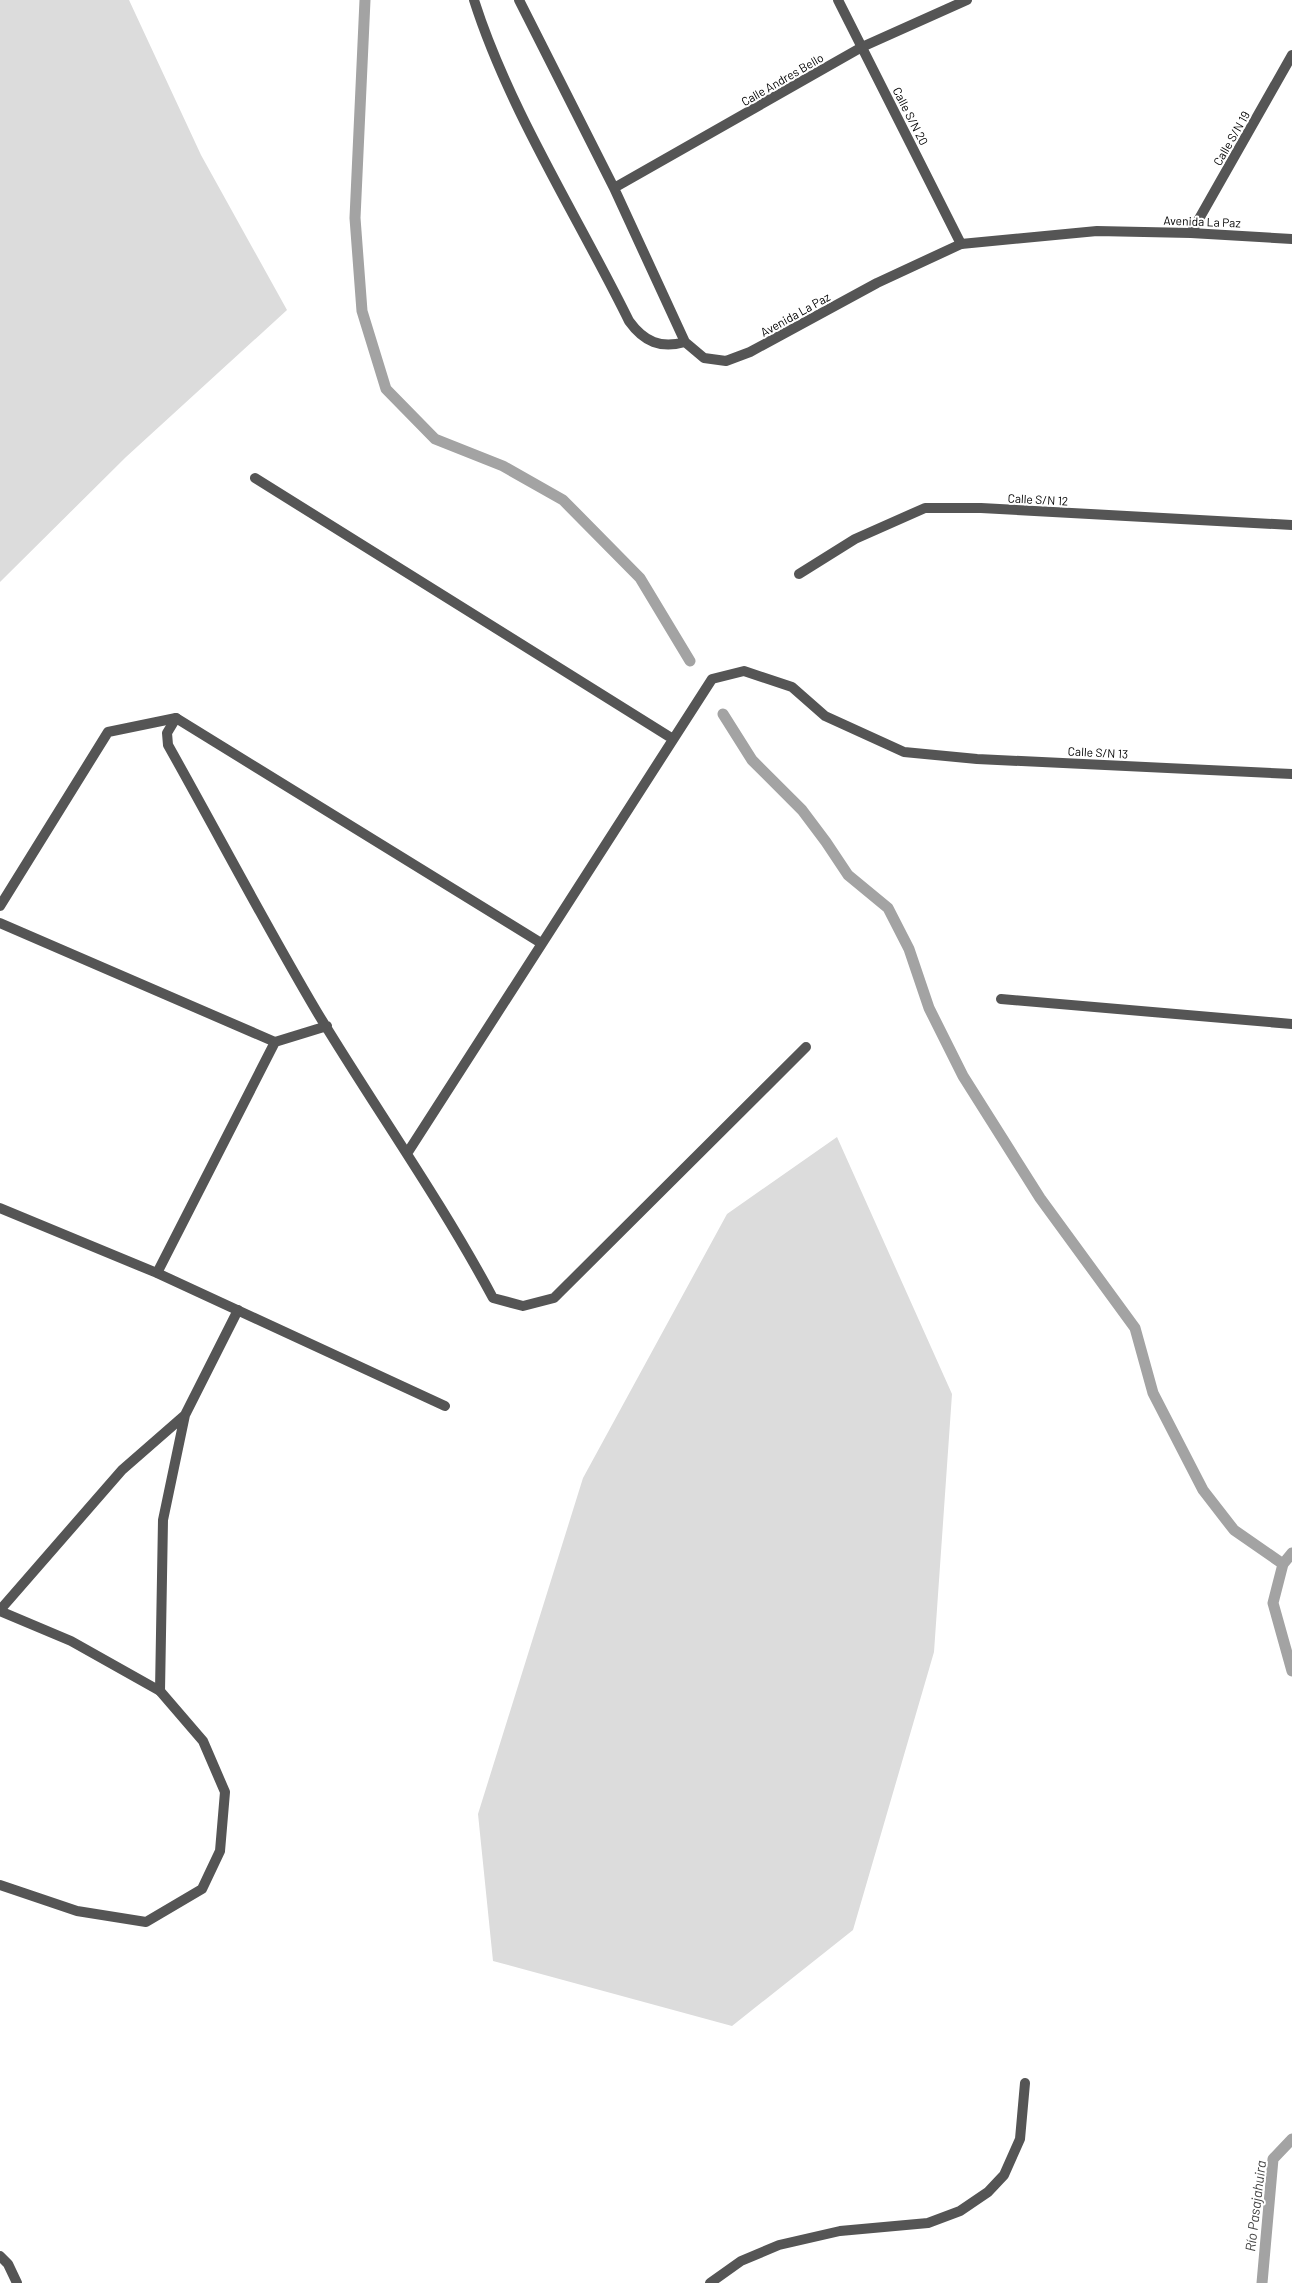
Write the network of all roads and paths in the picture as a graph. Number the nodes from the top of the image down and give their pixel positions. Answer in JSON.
{"nodes":[{"id":1,"x":474,"y":0,"type":"edge"},
{"id":2,"x":519,"y":0,"type":"edge"},
{"id":3,"x":838,"y":0,"type":"edge"},
{"id":4,"x":967,"y":0,"type":"edge"},
{"id":5,"x":862,"y":47,"type":"junction"},
{"id":6,"x":1292,"y":55,"type":"edge"},
{"id":7,"x":614,"y":188,"type":"junction"},
{"id":8,"x":1191,"y":233,"type":"junction"},
{"id":9,"x":1292,"y":239,"type":"edge"},
{"id":10,"x":962,"y":244,"type":"junction"},
{"id":11,"x":685,"y":342,"type":"junction"},
{"id":12,"x":255,"y":478,"type":"dead end"},
{"id":13,"x":1292,"y":525,"type":"edge"},
{"id":14,"x":799,"y":574,"type":"dead end"},
{"id":15,"x":176,"y":718,"type":"junction"},
{"id":16,"x":673,"y":739,"type":"junction"},
{"id":17,"x":1292,"y":774,"type":"edge"},
{"id":18,"x":0,"y":906,"type":"edge"},
{"id":19,"x":0,"y":924,"type":"edge"},
{"id":20,"x":540,"y":943,"type":"junction"},
{"id":21,"x":1001,"y":999,"type":"dead end"},
{"id":22,"x":1292,"y":1024,"type":"edge"},
{"id":23,"x":327,"y":1026,"type":"junction"},
{"id":24,"x":275,"y":1042,"type":"junction"},
{"id":25,"x":806,"y":1047,"type":"dead end"},
{"id":26,"x":408,"y":1152,"type":"junction"},
{"id":27,"x":0,"y":1208,"type":"edge"},
{"id":28,"x":157,"y":1273,"type":"junction"},
{"id":29,"x":238,"y":1310,"type":"junction"},
{"id":30,"x":444,"y":1406,"type":"dead end"},
{"id":31,"x":185,"y":1415,"type":"junction"},
{"id":32,"x":0,"y":1611,"type":"edge"},
{"id":33,"x":160,"y":1691,"type":"junction"},
{"id":34,"x":0,"y":1885,"type":"edge"},
{"id":35,"x":1025,"y":2083,"type":"dead end"},
{"id":36,"x":0,"y":2256,"type":"edge"},
{"id":37,"x":18,"y":2283,"type":"edge"},
{"id":38,"x":710,"y":2283,"type":"edge"}],
"edges":[{"from":1,"to":11,"type":"street"},
{"from":2,"to":7,"type":"street","name":"Avenida La Paz"},
{"from":3,"to":5,"type":"street","name":"Calle S/N 20"},
{"from":4,"to":5,"type":"street","name":"Calle Andres Bello"},
{"from":5,"to":7,"type":"street","name":"Calle Andres Bello"},
{"from":5,"to":10,"type":"street","name":"Calle S/N 20"},
{"from":6,"to":8,"type":"street","name":"Calle S/N 19"},
{"from":7,"to":11,"type":"street","name":"Avenida La Paz"},
{"from":8,"to":9,"type":"street","name":"Avenida La Paz"},
{"from":8,"to":10,"type":"street","name":"Avenida La Paz"},
{"from":10,"to":11,"type":"street","name":"Avenida La Paz"},
{"from":12,"to":16,"type":"street"},
{"from":13,"to":14,"type":"street","name":"Calle S/N 12"},
{"from":15,"to":18,"type":"street"},
{"from":15,"to":20,"type":"street"},
{"from":15,"to":23,"type":"street"},
{"from":16,"to":17,"type":"street","name":"Calle S/N 13"},
{"from":16,"to":20,"type":"street","name":"Calle S/N 13"},
{"from":19,"to":24,"type":"street"},
{"from":20,"to":26,"type":"street","name":"Calle S/N 13"},
{"from":21,"to":22,"type":"street"},
{"from":23,"to":24,"type":"street"},
{"from":23,"to":26,"type":"street"},
{"from":24,"to":28,"type":"street"},
{"from":25,"to":26,"type":"street"},
{"from":27,"to":28,"type":"street"},
{"from":28,"to":29,"type":"street"},
{"from":29,"to":30,"type":"street"},
{"from":29,"to":31,"type":"street"},
{"from":31,"to":32,"type":"street"},
{"from":31,"to":33,"type":"street"},
{"from":32,"to":33,"type":"street"},
{"from":33,"to":34,"type":"street"},
{"from":35,"to":38,"type":"street"},
{"from":36,"to":37,"type":"street"}]}
